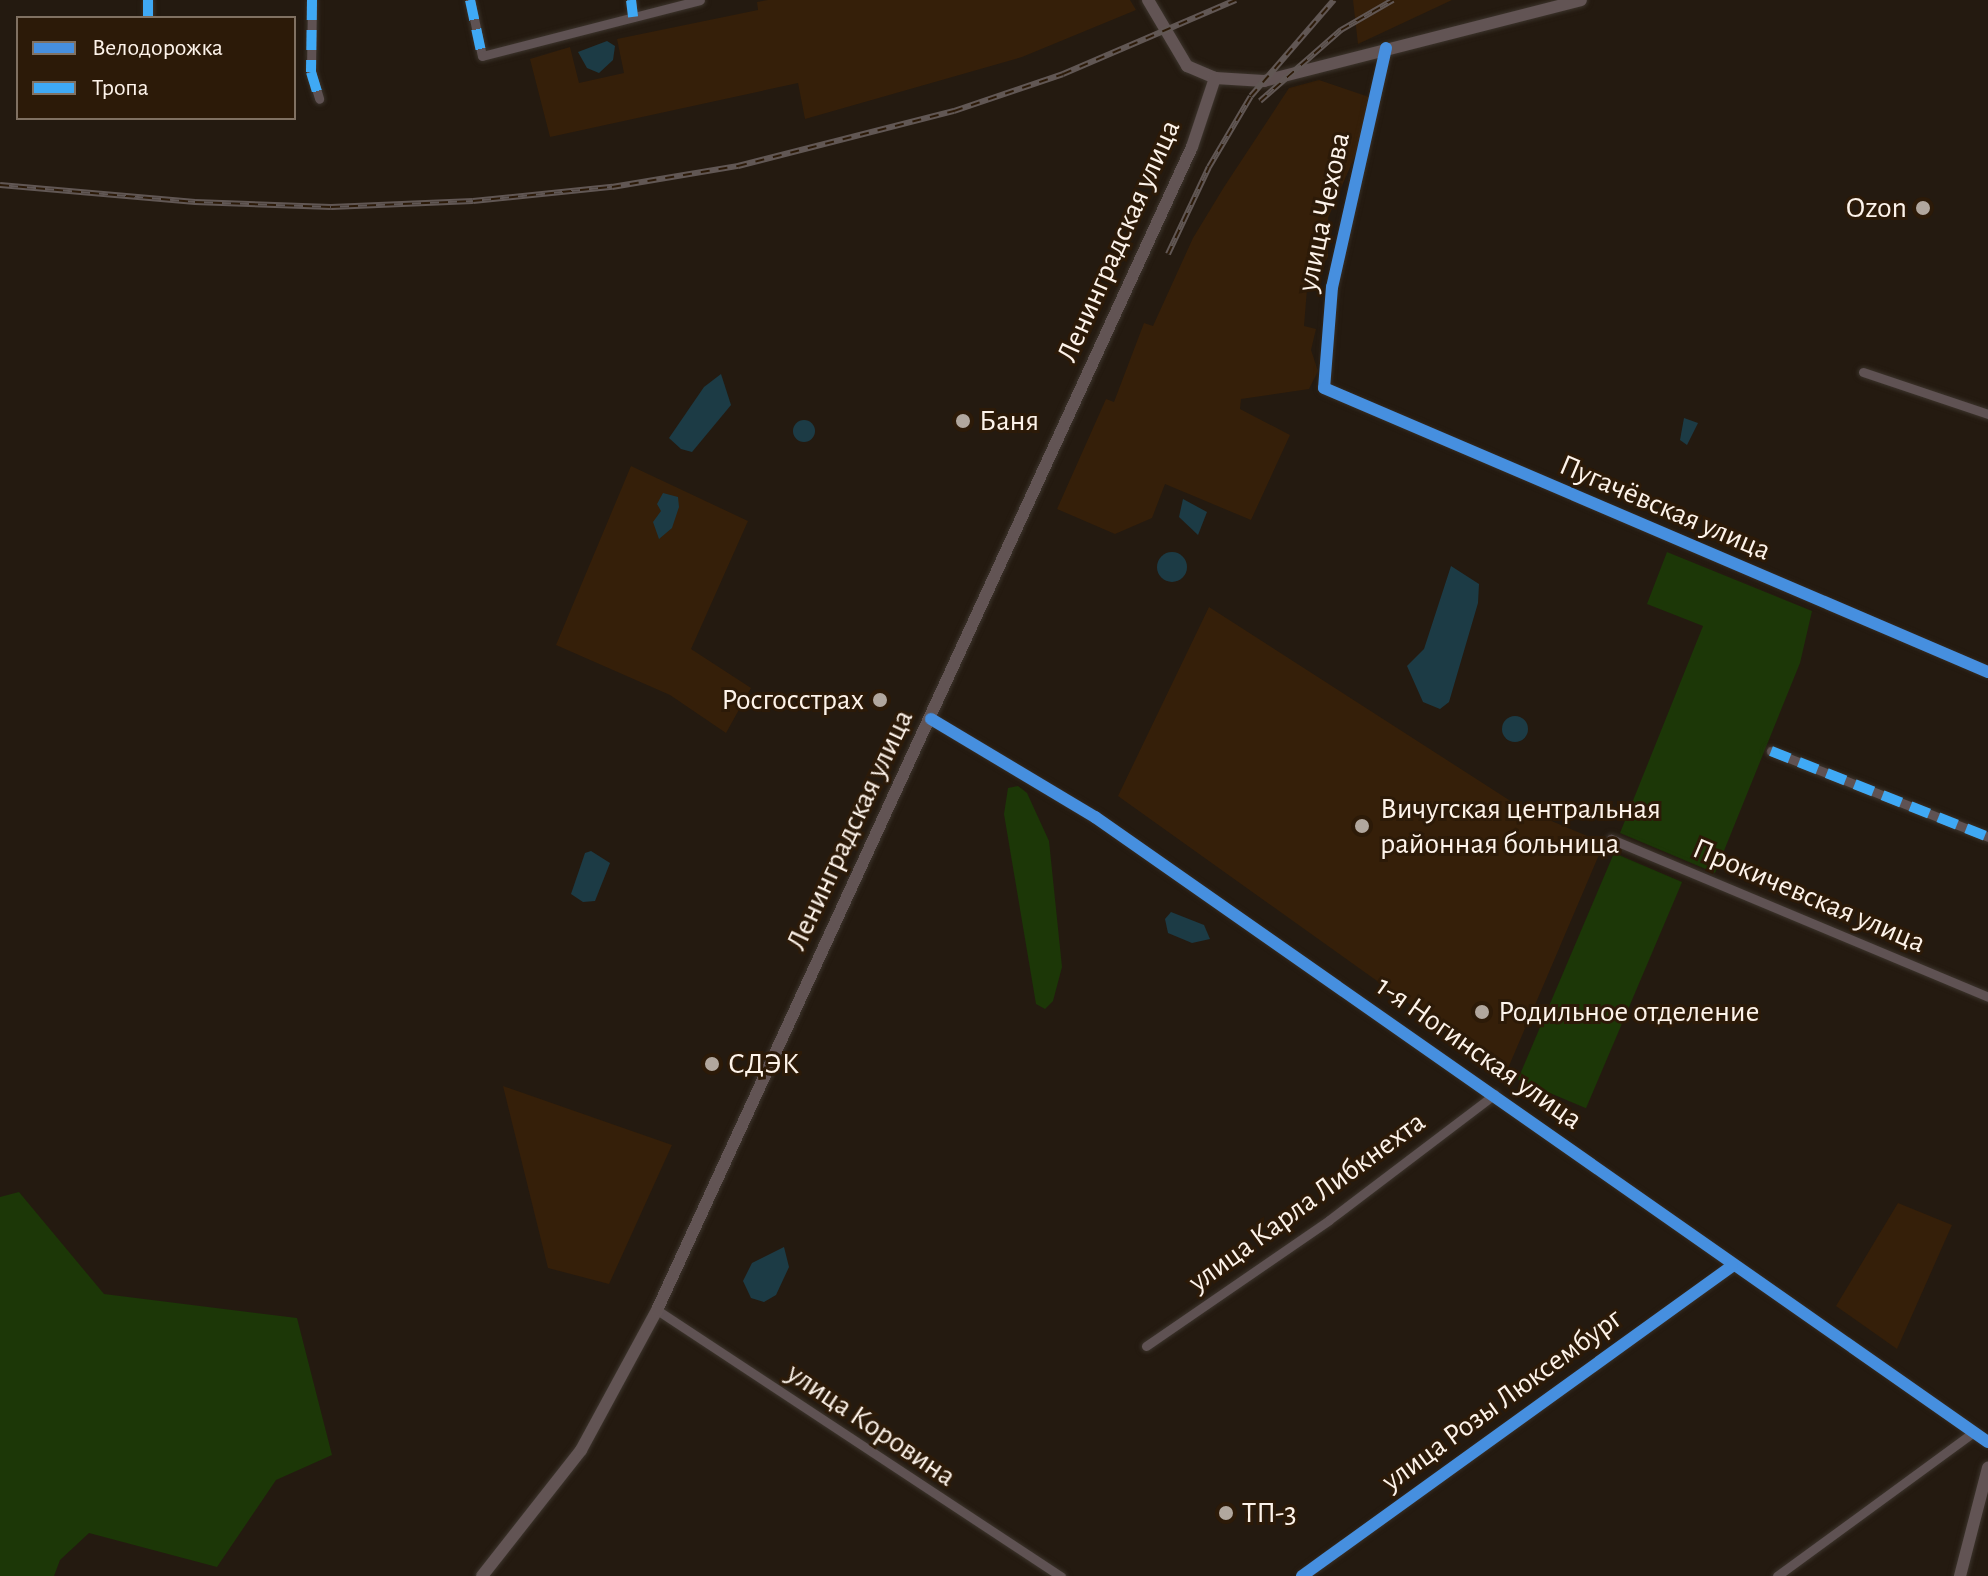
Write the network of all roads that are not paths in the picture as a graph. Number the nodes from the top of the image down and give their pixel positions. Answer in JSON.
{"nodes":[{"id":1,"x":312,"y":0,"type":"edge"},
{"id":2,"x":470,"y":0,"type":"edge"},
{"id":3,"x":631,"y":0,"type":"edge"},
{"id":4,"x":700,"y":0,"type":"edge"},
{"id":5,"x":1148,"y":0,"type":"edge"},
{"id":6,"x":1581,"y":0,"type":"edge"},
{"id":7,"x":633,"y":17,"type":"junction"},
{"id":8,"x":1386,"y":48,"type":"junction"},
{"id":9,"x":1215,"y":78,"type":"junction"},
{"id":10,"x":319,"y":99,"type":"dead end"},
{"id":11,"x":1863,"y":372,"type":"dead end"},
{"id":12,"x":1324,"y":388,"type":"joint"},
{"id":13,"x":1988,"y":414,"type":"edge"},
{"id":14,"x":1988,"y":672,"type":"edge"},
{"id":15,"x":931,"y":719,"type":"junction"},
{"id":16,"x":1771,"y":751,"type":"dead end"},
{"id":17,"x":1988,"y":837,"type":"edge"},
{"id":18,"x":1611,"y":839,"type":"dead end"},
{"id":19,"x":1988,"y":997,"type":"edge"},
{"id":20,"x":1495,"y":1094,"type":"junction"},
{"id":21,"x":1732,"y":1266,"type":"junction"},
{"id":22,"x":657,"y":1310,"type":"junction"},
{"id":23,"x":1146,"y":1346,"type":"dead end"},
{"id":24,"x":1974,"y":1432,"type":"junction"},
{"id":25,"x":1988,"y":1442,"type":"edge"},
{"id":26,"x":1988,"y":1468,"type":"edge"},
{"id":27,"x":482,"y":1576,"type":"edge"},
{"id":28,"x":1061,"y":1576,"type":"edge"},
{"id":29,"x":1302,"y":1576,"type":"edge"},
{"id":30,"x":1777,"y":1576,"type":"edge"},
{"id":31,"x":1960,"y":1576,"type":"edge"}],
"edges":[{"from":1,"to":10,"type":"street"},
{"from":2,"to":7,"type":"street"},
{"from":3,"to":7,"type":"street"},
{"from":4,"to":7,"type":"street"},
{"from":5,"to":9,"type":"main road"},
{"from":6,"to":8,"type":"main road"},
{"from":8,"to":9,"type":"main road"},
{"from":8,"to":12,"type":"street","name":"улица Чехова"},
{"from":9,"to":15,"type":"main road","name":"Ленинградская улица"},
{"from":11,"to":13,"type":"street"},
{"from":12,"to":14,"type":"street","name":"Пугачёвская улица"},
{"from":15,"to":20,"type":"street","name":"1-я Ногинская улица"},
{"from":15,"to":22,"type":"main road","name":"Ленинградская улица"},
{"from":16,"to":17,"type":"street"},
{"from":18,"to":19,"type":"street","name":"Прокичевская улица"},
{"from":20,"to":21,"type":"street","name":"1-я Ногинская улица"},
{"from":20,"to":23,"type":"street","name":"улица Карла Либкнехта"},
{"from":21,"to":24,"type":"street","name":"1-я Ногинская улица"},
{"from":21,"to":29,"type":"street","name":"улица Розы Люксембург"},
{"from":22,"to":27,"type":"main road","name":"Ленинградская улица"},
{"from":22,"to":28,"type":"street","name":"улица Коровина"},
{"from":24,"to":25,"type":"street","name":"1-я Ногинская улица"},
{"from":24,"to":30,"type":"street"},
{"from":26,"to":31,"type":"main road"}]}
